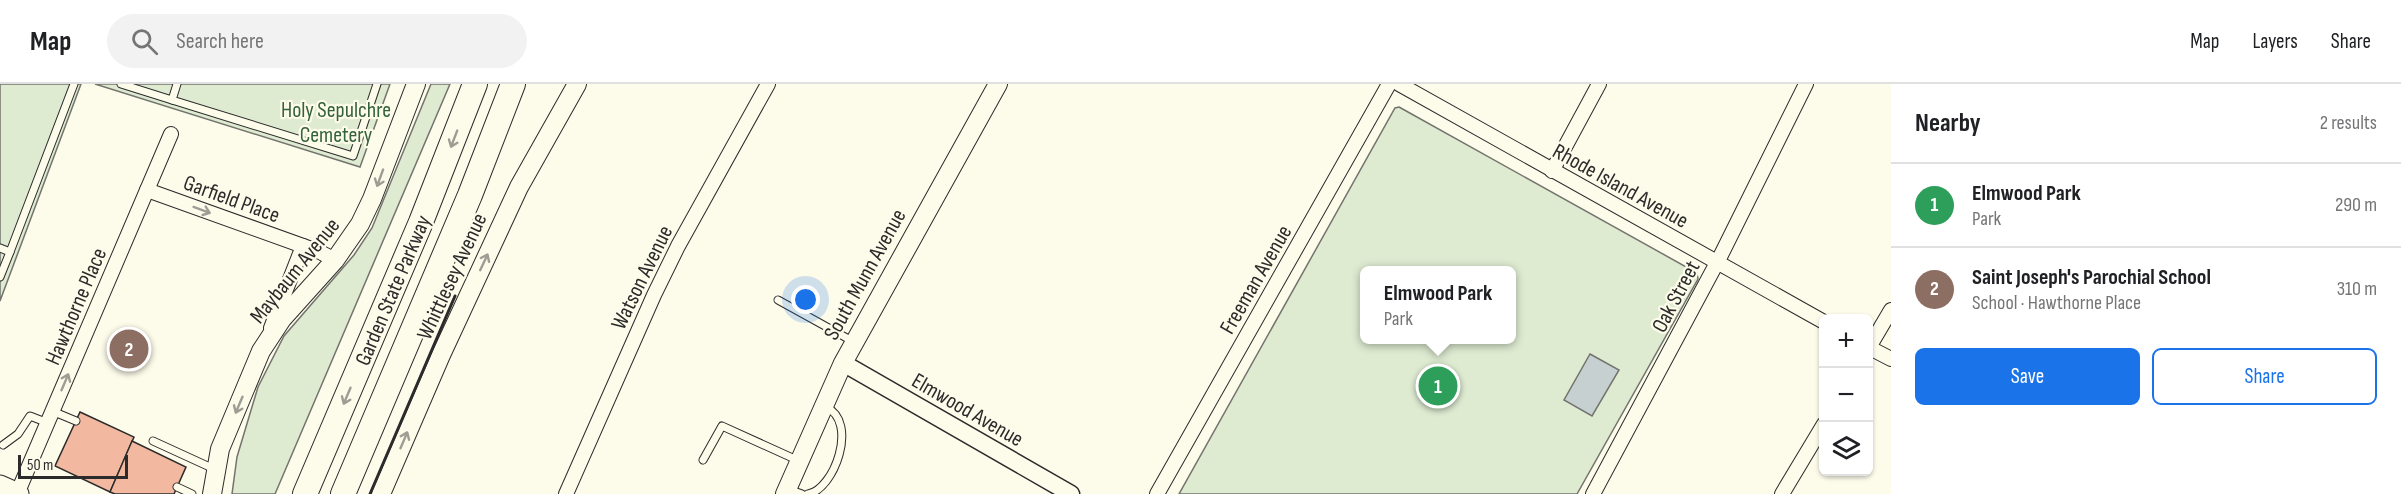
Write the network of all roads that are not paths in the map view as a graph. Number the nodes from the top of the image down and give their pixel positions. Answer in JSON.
{"nodes":[{"id":1,"x":74,"y":84,"type":"edge"},
{"id":2,"x":121,"y":84,"type":"edge"},
{"id":3,"x":177,"y":84,"type":"edge"},
{"id":4,"x":377,"y":84,"type":"edge"},
{"id":5,"x":416,"y":84,"type":"edge"},
{"id":6,"x":475,"y":84,"type":"edge"},
{"id":7,"x":513,"y":84,"type":"edge"},
{"id":8,"x":577,"y":84,"type":"edge"},
{"id":9,"x":768,"y":84,"type":"edge"},
{"id":10,"x":998,"y":84,"type":"edge"},
{"id":11,"x":1389,"y":84,"type":"edge"},
{"id":12,"x":1399,"y":84,"type":"edge"},
{"id":13,"x":1599,"y":84,"type":"edge"},
{"id":14,"x":1806,"y":84,"type":"edge"},
{"id":15,"x":172,"y":100,"type":"junction"},
{"id":16,"x":171,"y":134,"type":"dead end"},
{"id":17,"x":1552,"y":171,"type":"junction"},
{"id":18,"x":147,"y":190,"type":"junction"},
{"id":19,"x":303,"y":246,"type":"junction"},
{"id":20,"x":0,"y":248,"type":"edge"},
{"id":21,"x":10,"y":252,"type":"junction"},
{"id":22,"x":335,"y":260,"type":"junction"},
{"id":23,"x":1716,"y":263,"type":"junction"},
{"id":24,"x":0,"y":277,"type":"edge"},
{"id":25,"x":778,"y":300,"type":"dead end"},
{"id":26,"x":1891,"y":310,"type":"edge"},
{"id":27,"x":1819,"y":319,"type":"edge"},
{"id":28,"x":1873,"y":341,"type":"edge"},
{"id":29,"x":854,"y":342,"type":"junction"},
{"id":30,"x":1873,"y":350,"type":"edge"},
{"id":31,"x":261,"y":351,"type":"junction"},
{"id":32,"x":1891,"y":359,"type":"edge"},
{"id":33,"x":843,"y":363,"type":"junction"},
{"id":34,"x":824,"y":406,"type":"junction"},
{"id":35,"x":50,"y":417,"type":"junction"},
{"id":36,"x":76,"y":421,"type":"dead end"},
{"id":37,"x":1819,"y":432,"type":"edge"},
{"id":38,"x":153,"y":441,"type":"dead end"},
{"id":39,"x":3,"y":445,"type":"dead end"},
{"id":40,"x":220,"y":449,"type":"junction"},
{"id":41,"x":703,"y":460,"type":"dead end"},
{"id":42,"x":800,"y":461,"type":"junction"},
{"id":43,"x":212,"y":468,"type":"junction"},
{"id":44,"x":0,"y":486,"type":"edge"},
{"id":45,"x":177,"y":487,"type":"dead end"},
{"id":46,"x":792,"y":492,"type":"edge"},
{"id":47,"x":17,"y":494,"type":"edge"},
{"id":48,"x":192,"y":494,"type":"edge"},
{"id":49,"x":200,"y":494,"type":"edge"},
{"id":50,"x":212,"y":494,"type":"edge"},
{"id":51,"x":304,"y":494,"type":"edge"},
{"id":52,"x":343,"y":494,"type":"edge"},
{"id":53,"x":381,"y":494,"type":"edge"},
{"id":54,"x":567,"y":494,"type":"edge"},
{"id":55,"x":808,"y":494,"type":"edge"},
{"id":56,"x":1071,"y":494,"type":"edge"},
{"id":57,"x":1156,"y":494,"type":"edge"},
{"id":58,"x":1593,"y":494,"type":"edge"},
{"id":59,"x":1782,"y":494,"type":"edge"}],
"edges":[{"from":1,"to":21,"type":"lane"},
{"from":2,"to":15,"type":"lane"},
{"from":3,"to":15,"type":"lane"},
{"from":4,"to":15,"type":"lane"},
{"from":5,"to":22,"type":"main road","name":"Maybaum Avenue","one_way":true},
{"from":6,"to":51,"type":"highway","name":"Garden State Parkway","one_way":true},
{"from":7,"to":52,"type":"highway","name":"Garden State Parkway"},
{"from":53,"to":8,"type":"main road","name":"Whittlesey Avenue","one_way":true},
{"from":9,"to":54,"type":"street","name":"Watson Avenue"},
{"from":10,"to":29,"type":"main road","name":"South Munn Avenue"},
{"from":11,"to":57,"type":"street","name":"Freeman Avenue"},
{"from":12,"to":17,"type":"street","name":"Rhode Island Avenue"},
{"from":13,"to":17,"type":"street"},
{"from":14,"to":23,"type":"street","name":"Oak Street"},
{"from":16,"to":18,"type":"street","name":"Hawthorne Place"},
{"from":17,"to":23,"type":"street","name":"Rhode Island Avenue"},
{"from":18,"to":19,"type":"street","name":"Garfield Place","one_way":true},
{"from":35,"to":18,"type":"street","name":"Hawthorne Place","one_way":true},
{"from":19,"to":22,"type":"street","name":"Garfield Place"},
{"from":19,"to":31,"type":"street"},
{"from":20,"to":21,"type":"lane"},
{"from":21,"to":24,"type":"lane"},
{"from":22,"to":31,"type":"main road","name":"Maybaum Avenue"},
{"from":23,"to":27,"type":"street","name":"Rhode Island Avenue"},
{"from":23,"to":58,"type":"street","name":"Oak Street"},
{"from":25,"to":29,"type":"lane"},
{"from":26,"to":28,"type":"street"},
{"from":29,"to":33,"type":"main road","name":"South Munn Avenue"},
{"from":30,"to":32,"type":"street"},
{"from":31,"to":40,"type":"main road","name":"Maybaum Avenue","one_way":true},
{"from":33,"to":34,"type":"main road","name":"South Munn Avenue"},
{"from":33,"to":56,"type":"street","name":"Elmwood Avenue"},
{"from":34,"to":42,"type":"main road","name":"South Munn Avenue"},
{"from":34,"to":55,"type":"lane"},
{"from":35,"to":36,"type":"lane"},
{"from":35,"to":39,"type":"lane"},
{"from":35,"to":47,"type":"street","name":"Hawthorne Place"},
{"from":37,"to":59,"type":"street"},
{"from":38,"to":43,"type":"lane"},
{"from":40,"to":43,"type":"main road"},
{"from":40,"to":50,"type":"main road"},
{"from":41,"to":42,"type":"lane"},
{"from":42,"to":46,"type":"main road","name":"South Munn Avenue"},
{"from":43,"to":49,"type":"main road"},
{"from":44,"to":47,"type":"main road"},
{"from":45,"to":48,"type":"lane"}]}
